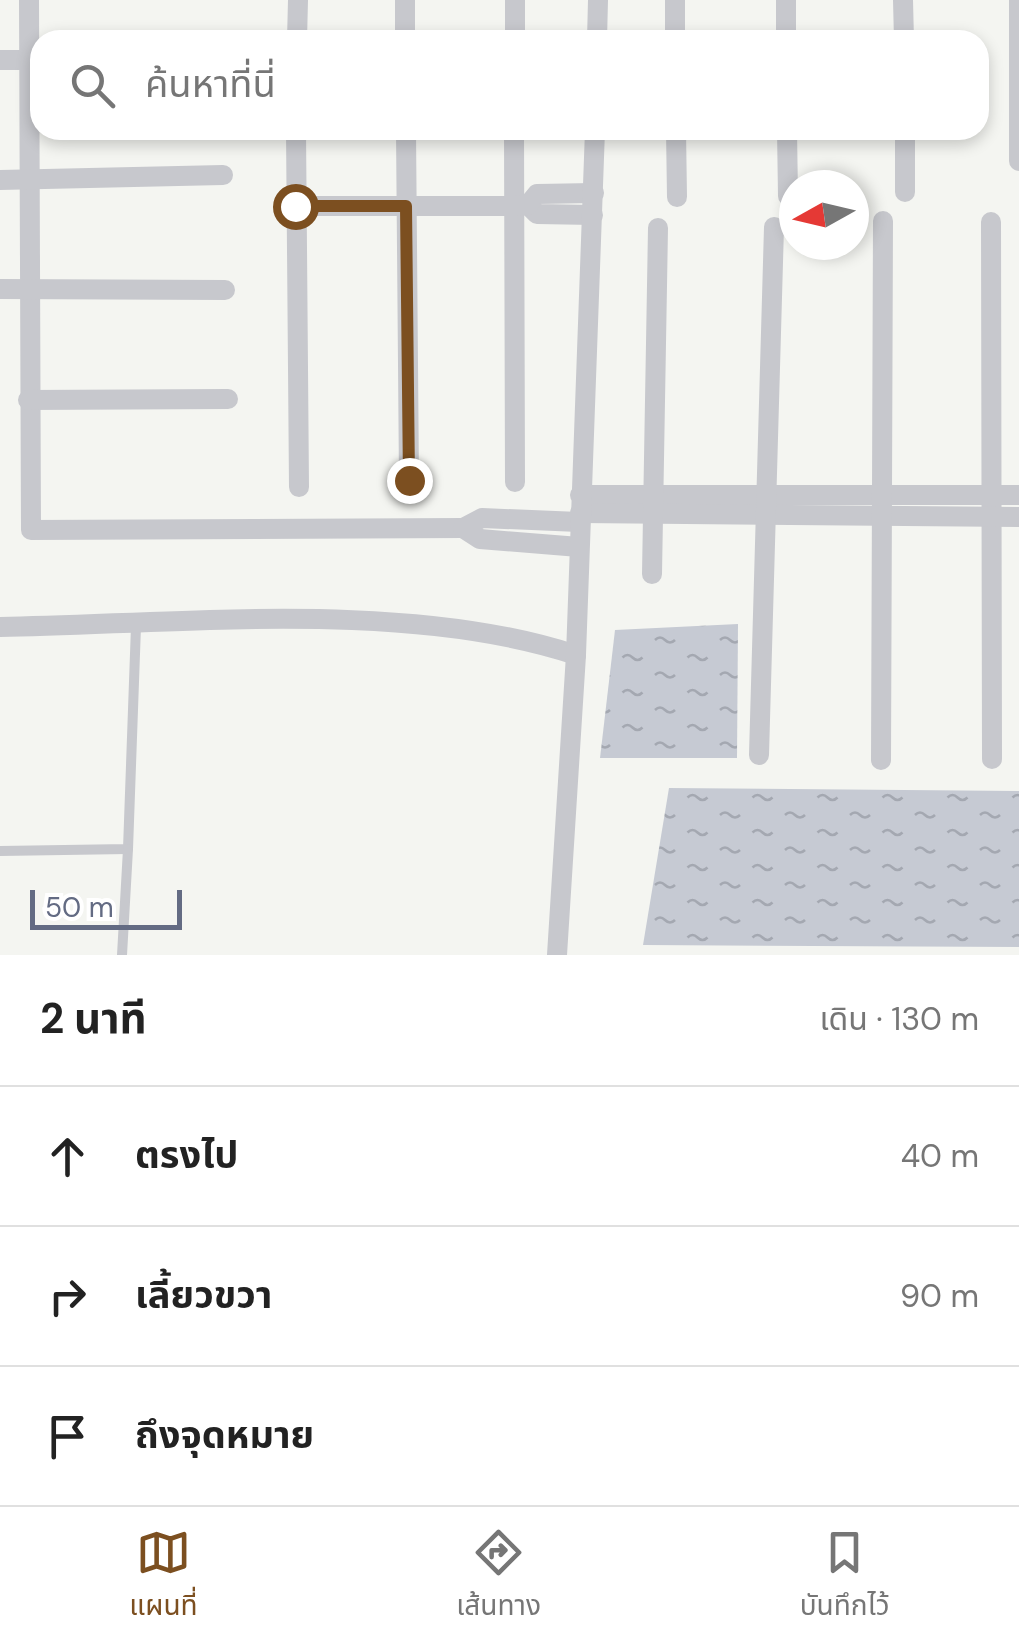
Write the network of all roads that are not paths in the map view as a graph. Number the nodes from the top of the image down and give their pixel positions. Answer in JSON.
{"nodes":[{"id":1,"x":29,"y":0,"type":"edge"},
{"id":2,"x":298,"y":0,"type":"edge"},
{"id":3,"x":405,"y":0,"type":"edge"},
{"id":4,"x":515,"y":0,"type":"edge"},
{"id":5,"x":598,"y":0,"type":"edge"},
{"id":6,"x":675,"y":0,"type":"edge"},
{"id":7,"x":786,"y":0,"type":"edge"},
{"id":8,"x":903,"y":0,"type":"edge"},
{"id":9,"x":1019,"y":0,"type":"edge"},
{"id":10,"x":32,"y":30,"type":"edge"},
{"id":11,"x":297,"y":30,"type":"edge"},
{"id":12,"x":405,"y":30,"type":"edge"},
{"id":13,"x":515,"y":30,"type":"edge"},
{"id":14,"x":597,"y":30,"type":"edge"},
{"id":15,"x":675,"y":30,"type":"edge"},
{"id":16,"x":786,"y":30,"type":"edge"},
{"id":17,"x":904,"y":30,"type":"edge"},
{"id":18,"x":0,"y":60,"type":"edge"},
{"id":19,"x":30,"y":60,"type":"edge"},
{"id":20,"x":31,"y":140,"type":"edge"},
{"id":21,"x":296,"y":140,"type":"edge"},
{"id":22,"x":406,"y":140,"type":"edge"},
{"id":23,"x":515,"y":140,"type":"edge"},
{"id":24,"x":595,"y":140,"type":"edge"},
{"id":25,"x":676,"y":140,"type":"edge"},
{"id":26,"x":788,"y":140,"type":"edge"},
{"id":27,"x":904,"y":140,"type":"edge"},
{"id":28,"x":1019,"y":160,"type":"edge"},
{"id":29,"x":788,"y":170,"type":"edge"},
{"id":30,"x":223,"y":175,"type":"dead end"},
{"id":31,"x":0,"y":180,"type":"edge"},
{"id":32,"x":29,"y":180,"type":"junction"},
{"id":33,"x":905,"y":192,"type":"dead end"},
{"id":34,"x":594,"y":193,"type":"junction"},
{"id":35,"x":677,"y":197,"type":"dead end"},
{"id":36,"x":521,"y":205,"type":"junction"},
{"id":37,"x":295,"y":206,"type":"junction"},
{"id":38,"x":406,"y":206,"type":"junction"},
{"id":39,"x":593,"y":215,"type":"junction"},
{"id":40,"x":883,"y":220,"type":"dead end"},
{"id":41,"x":992,"y":222,"type":"dead end"},
{"id":42,"x":774,"y":227,"type":"dead end"},
{"id":43,"x":658,"y":228,"type":"dead end"},
{"id":44,"x":0,"y":288,"type":"edge"},
{"id":45,"x":28,"y":288,"type":"junction"},
{"id":46,"x":225,"y":290,"type":"dead end"},
{"id":47,"x":228,"y":399,"type":"dead end"},
{"id":48,"x":28,"y":400,"type":"junction"},
{"id":49,"x":409,"y":480,"type":"dead end"},
{"id":50,"x":515,"y":482,"type":"dead end"},
{"id":51,"x":299,"y":487,"type":"dead end"},
{"id":52,"x":992,"y":496,"type":"junction"},
{"id":53,"x":1019,"y":496,"type":"edge"},
{"id":54,"x":654,"y":505,"type":"junction"},
{"id":55,"x":769,"y":506,"type":"junction"},
{"id":56,"x":881,"y":507,"type":"junction"},
{"id":57,"x":580,"y":510,"type":"junction"},
{"id":58,"x":992,"y":518,"type":"junction"},
{"id":59,"x":1019,"y":518,"type":"edge"},
{"id":60,"x":463,"y":528,"type":"junction"},
{"id":61,"x":578,"y":547,"type":"junction"},
{"id":62,"x":652,"y":574,"type":"dead end"},
{"id":63,"x":136,"y":626,"type":"junction"},
{"id":64,"x":0,"y":627,"type":"edge"},
{"id":65,"x":576,"y":655,"type":"junction"},
{"id":66,"x":759,"y":755,"type":"dead end"},
{"id":67,"x":992,"y":759,"type":"dead end"},
{"id":68,"x":881,"y":760,"type":"dead end"},
{"id":69,"x":128,"y":849,"type":"junction"},
{"id":70,"x":0,"y":851,"type":"edge"},
{"id":71,"x":122,"y":955,"type":"edge"},
{"id":72,"x":558,"y":955,"type":"edge"}],
"edges":[{"from":1,"to":10,"type":"street"},
{"from":2,"to":11,"type":"street"},
{"from":3,"to":12,"type":"street"},
{"from":4,"to":13,"type":"street"},
{"from":5,"to":14,"type":"street"},
{"from":6,"to":15,"type":"street"},
{"from":7,"to":16,"type":"street"},
{"from":8,"to":17,"type":"street"},
{"from":9,"to":28,"type":"street"},
{"from":18,"to":19,"type":"street"},
{"from":20,"to":32,"type":"street"},
{"from":21,"to":37,"type":"street"},
{"from":22,"to":38,"type":"street"},
{"from":23,"to":36,"type":"street"},
{"from":24,"to":34,"type":"street"},
{"from":25,"to":35,"type":"street"},
{"from":26,"to":29,"type":"street"},
{"from":27,"to":33,"type":"street"},
{"from":30,"to":32,"type":"street"},
{"from":31,"to":32,"type":"street"},
{"from":32,"to":45,"type":"street"},
{"from":34,"to":36,"type":"street"},
{"from":34,"to":39,"type":"street"},
{"from":36,"to":38,"type":"street"},
{"from":36,"to":39,"type":"street"},
{"from":36,"to":50,"type":"street"},
{"from":37,"to":38,"type":"street"},
{"from":37,"to":51,"type":"street"},
{"from":38,"to":49,"type":"street"},
{"from":39,"to":57,"type":"street"},
{"from":40,"to":56,"type":"street"},
{"from":41,"to":52,"type":"street"},
{"from":42,"to":55,"type":"street"},
{"from":43,"to":54,"type":"street"},
{"from":44,"to":45,"type":"street"},
{"from":45,"to":46,"type":"street"},
{"from":45,"to":48,"type":"street"},
{"from":47,"to":48,"type":"street"},
{"from":48,"to":60,"type":"street"},
{"from":52,"to":53,"type":"street"},
{"from":52,"to":56,"type":"street"},
{"from":52,"to":58,"type":"street"},
{"from":54,"to":55,"type":"street"},
{"from":54,"to":57,"type":"street"},
{"from":54,"to":62,"type":"street"},
{"from":55,"to":56,"type":"street"},
{"from":55,"to":66,"type":"street"},
{"from":56,"to":58,"type":"street"},
{"from":56,"to":68,"type":"street"},
{"from":57,"to":60,"type":"street"},
{"from":57,"to":61,"type":"street"},
{"from":58,"to":59,"type":"street"},
{"from":58,"to":67,"type":"street"},
{"from":60,"to":61,"type":"street"},
{"from":61,"to":65,"type":"street"},
{"from":63,"to":64,"type":"street"},
{"from":63,"to":65,"type":"street"},
{"from":63,"to":69,"type":"lane"},
{"from":65,"to":72,"type":"street"},
{"from":69,"to":70,"type":"lane"},
{"from":69,"to":71,"type":"lane"}]}
